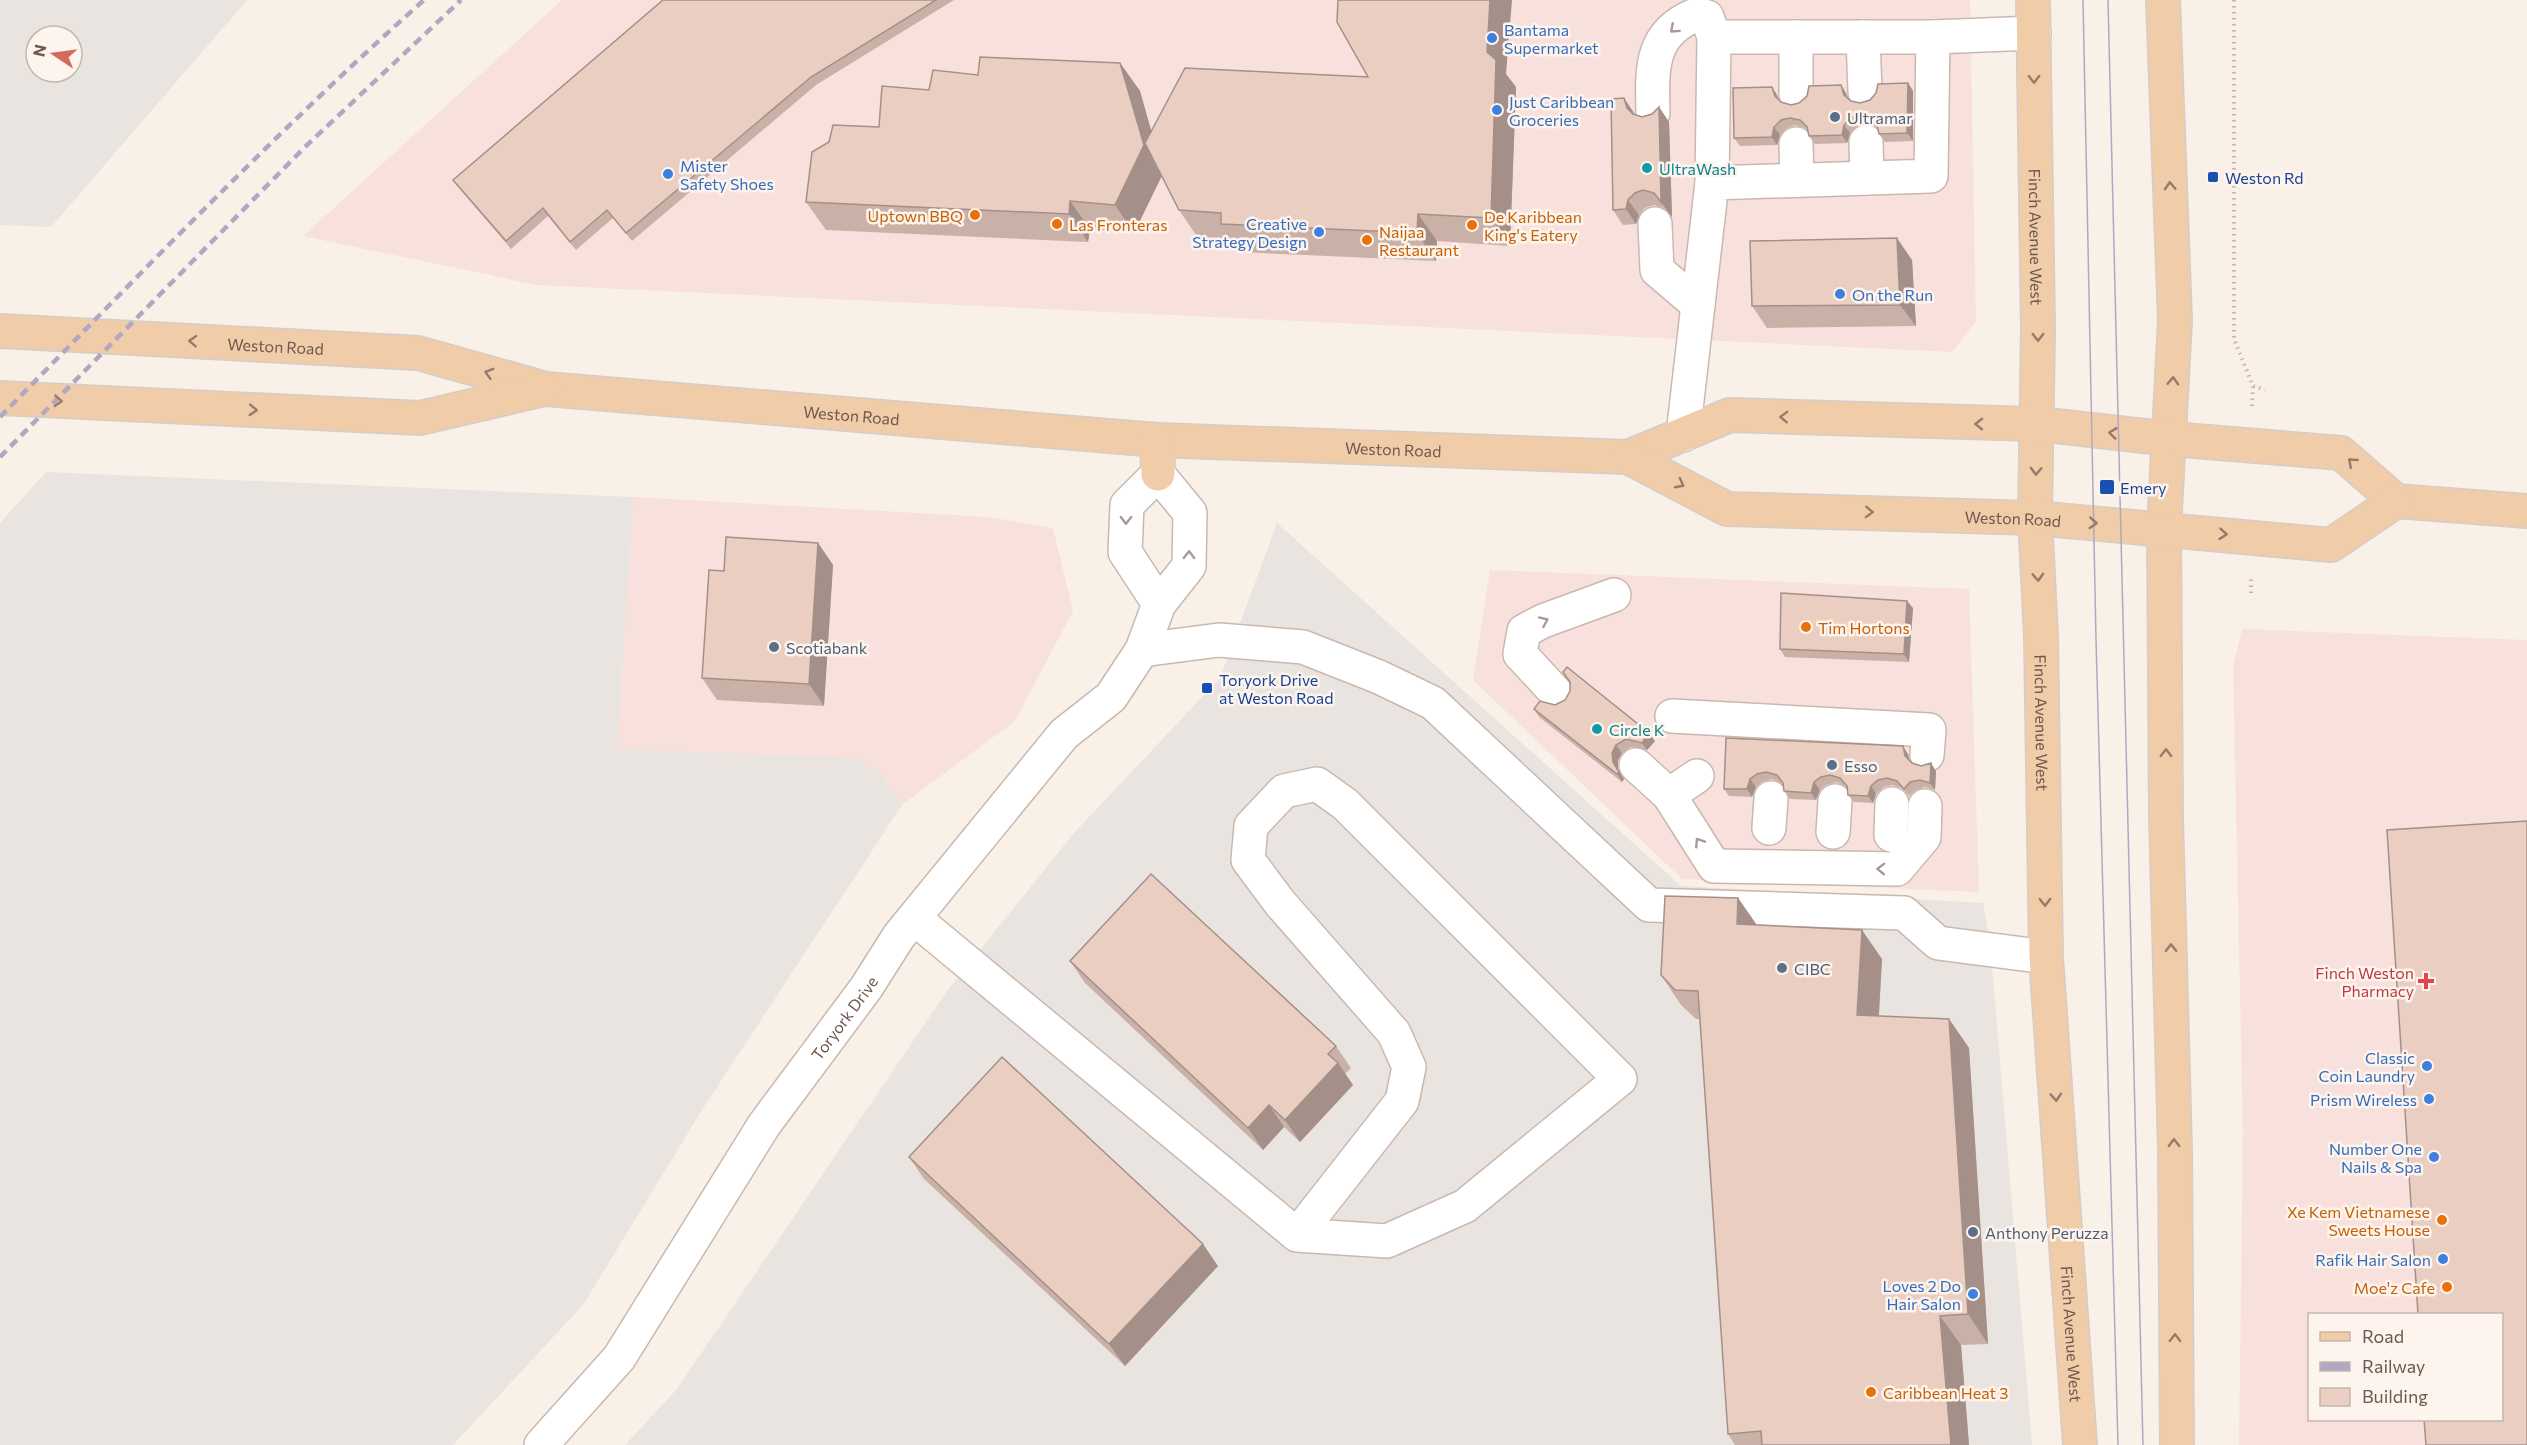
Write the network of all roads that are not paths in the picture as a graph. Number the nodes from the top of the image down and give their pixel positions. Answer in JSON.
{"nodes":[{"id":1,"x":2033,"y":0,"type":"edge"},
{"id":2,"x":2163,"y":0,"type":"edge"},
{"id":3,"x":2034,"y":33,"type":"junction"},
{"id":4,"x":1796,"y":36,"type":"junction"},
{"id":5,"x":1863,"y":36,"type":"junction"},
{"id":6,"x":1714,"y":37,"type":"junction"},
{"id":7,"x":1933,"y":37,"type":"junction"},
{"id":8,"x":1866,"y":92,"type":"dead end"},
{"id":9,"x":1796,"y":94,"type":"dead end"},
{"id":10,"x":1653,"y":113,"type":"edge"},
{"id":11,"x":1866,"y":142,"type":"dead end"},
{"id":12,"x":1796,"y":144,"type":"dead end"},
{"id":13,"x":1867,"y":178,"type":"junction"},
{"id":14,"x":1797,"y":180,"type":"junction"},
{"id":15,"x":1712,"y":183,"type":"junction"},
{"id":16,"x":1655,"y":224,"type":"dead end"},
{"id":17,"x":1698,"y":305,"type":"junction"},
{"id":18,"x":0,"y":331,"type":"edge"},
{"id":19,"x":546,"y":389,"type":"junction"},
{"id":20,"x":0,"y":398,"type":"edge"},
{"id":21,"x":2038,"y":424,"type":"junction"},
{"id":22,"x":1683,"y":435,"type":"junction"},
{"id":23,"x":2171,"y":439,"type":"junction"},
{"id":24,"x":1157,"y":440,"type":"junction"},
{"id":25,"x":1628,"y":457,"type":"junction"},
{"id":26,"x":1158,"y":474,"type":"junction"},
{"id":27,"x":2396,"y":501,"type":"junction"},
{"id":28,"x":2527,"y":512,"type":"edge"},
{"id":29,"x":2035,"y":518,"type":"junction"},
{"id":30,"x":2164,"y":529,"type":"junction"},
{"id":31,"x":1614,"y":595,"type":"dead end"},
{"id":32,"x":1159,"y":604,"type":"junction"},
{"id":33,"x":1142,"y":650,"type":"junction"},
{"id":34,"x":1557,"y":694,"type":"dead end"},
{"id":35,"x":1672,"y":716,"type":"dead end"},
{"id":36,"x":1907,"y":746,"type":"dead end"},
{"id":37,"x":1636,"y":765,"type":"dead end"},
{"id":38,"x":1697,"y":776,"type":"dead end"},
{"id":39,"x":1669,"y":795,"type":"junction"},
{"id":40,"x":1924,"y":821,"type":"dead end"},
{"id":41,"x":914,"y":918,"type":"junction"},
{"id":42,"x":2046,"y":957,"type":"junction"},
{"id":43,"x":1297,"y":1235,"type":"junction"},
{"id":44,"x":541,"y":1445,"type":"edge"},
{"id":45,"x":2080,"y":1445,"type":"edge"},
{"id":46,"x":2177,"y":1445,"type":"edge"}],
"edges":[{"from":1,"to":3,"type":"main road","name":"Finch Avenue West"},
{"from":23,"to":2,"type":"main road","one_way":true},
{"from":3,"to":7,"type":"street"},
{"from":3,"to":21,"type":"main road","name":"Finch Avenue West","one_way":true},
{"from":4,"to":5,"type":"street"},
{"from":4,"to":6,"type":"street"},
{"from":4,"to":9,"type":"street"},
{"from":5,"to":7,"type":"street"},
{"from":5,"to":8,"type":"street"},
{"from":6,"to":10,"type":"street","one_way":true},
{"from":6,"to":15,"type":"street"},
{"from":7,"to":13,"type":"street"},
{"from":11,"to":13,"type":"street"},
{"from":12,"to":14,"type":"street"},
{"from":13,"to":14,"type":"street"},
{"from":14,"to":15,"type":"street"},
{"from":15,"to":17,"type":"street"},
{"from":16,"to":17,"type":"street"},
{"from":17,"to":22,"type":"street"},
{"from":19,"to":18,"type":"main road","name":"Weston Road","one_way":true},
{"from":20,"to":19,"type":"main road","name":"Weston Road","one_way":true},
{"from":19,"to":24,"type":"main road","name":"Weston Road"},
{"from":21,"to":22,"type":"main road","name":"Weston Road","one_way":true},
{"from":23,"to":21,"type":"main road","name":"Weston Road","one_way":true},
{"from":21,"to":29,"type":"main road","name":"Finch Avenue West","one_way":true},
{"from":22,"to":25,"type":"main road","name":"Weston Road"},
{"from":27,"to":23,"type":"main road","name":"Weston Road","one_way":true},
{"from":23,"to":30,"type":"main road"},
{"from":24,"to":25,"type":"main road","name":"Weston Road"},
{"from":24,"to":26,"type":"main road"},
{"from":25,"to":29,"type":"main road","name":"Weston Road","one_way":true},
{"from":32,"to":26,"type":"street","name":"Toryork Drive","one_way":true},
{"from":26,"to":32,"type":"street","one_way":true},
{"from":27,"to":28,"type":"main road"},
{"from":30,"to":27,"type":"main road","name":"Weston Road","one_way":true},
{"from":29,"to":30,"type":"main road","name":"Weston Road","one_way":true},
{"from":29,"to":42,"type":"main road","name":"Finch Avenue West","one_way":true},
{"from":46,"to":30,"type":"main road","one_way":true},
{"from":34,"to":31,"type":"street","one_way":true},
{"from":32,"to":33,"type":"street","name":"Toryork Drive"},
{"from":33,"to":41,"type":"street","name":"Toryork Drive"},
{"from":33,"to":42,"type":"street"},
{"from":35,"to":36,"type":"street"},
{"from":37,"to":39,"type":"street"},
{"from":38,"to":39,"type":"street"},
{"from":40,"to":39,"type":"street","one_way":true},
{"from":41,"to":43,"type":"street"},
{"from":41,"to":44,"type":"street","name":"Toryork Drive"},
{"from":42,"to":45,"type":"main road","name":"Finch Avenue West","one_way":true},
{"from":43,"to":43,"type":"street"}]}
